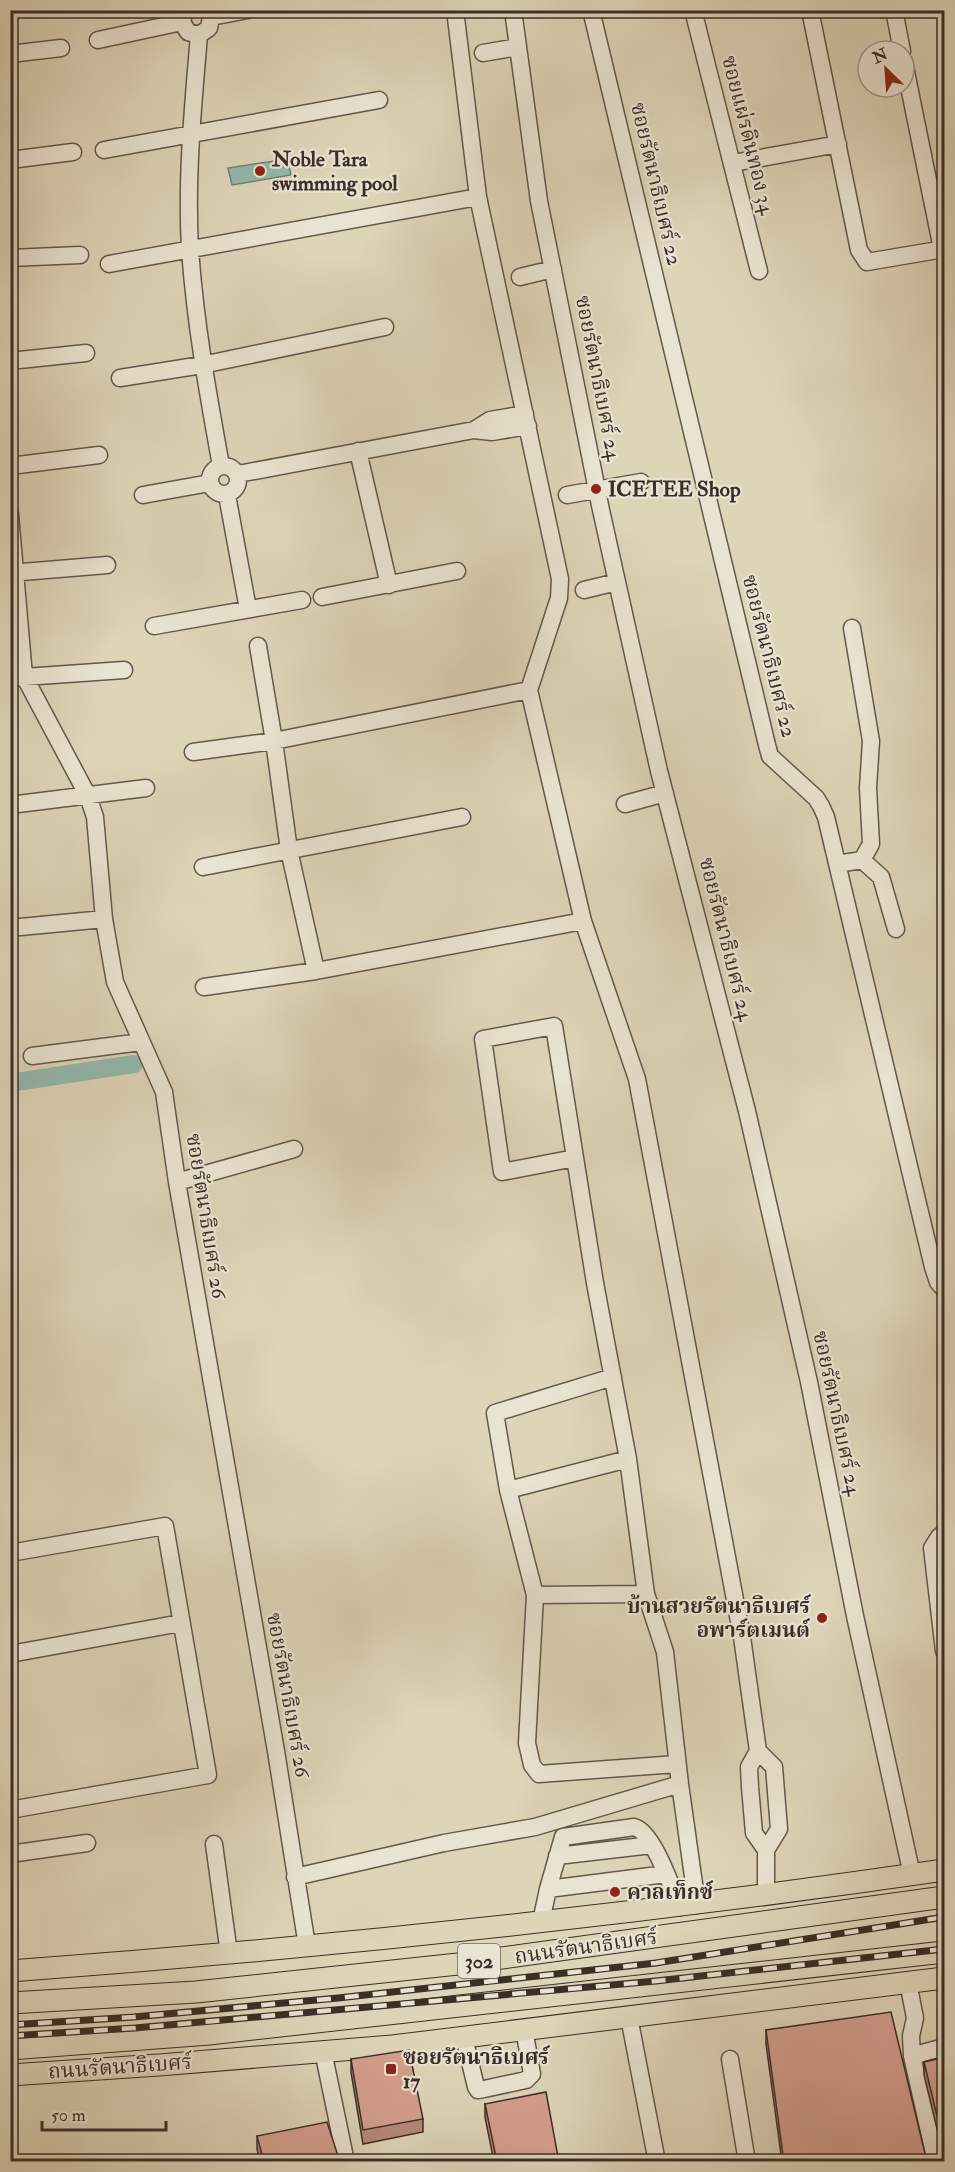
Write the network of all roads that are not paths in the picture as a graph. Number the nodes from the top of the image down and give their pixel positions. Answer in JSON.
{"nodes":[{"id":1,"x":248,"y":10,"type":"edge"},
{"id":2,"x":454,"y":10,"type":"edge"},
{"id":3,"x":513,"y":10,"type":"edge"},
{"id":4,"x":591,"y":10,"type":"edge"},
{"id":5,"x":693,"y":10,"type":"edge"},
{"id":6,"x":810,"y":10,"type":"edge"},
{"id":7,"x":894,"y":10,"type":"edge"},
{"id":8,"x":209,"y":14,"type":"edge"},
{"id":9,"x":184,"y":16,"type":"edge"},
{"id":10,"x":199,"y":35,"type":"junction"},
{"id":11,"x":900,"y":39,"type":"edge"},
{"id":12,"x":98,"y":40,"type":"dead end"},
{"id":13,"x":518,"y":47,"type":"junction"},
{"id":14,"x":61,"y":48,"type":"dead end"},
{"id":15,"x":483,"y":53,"type":"dead end"},
{"id":16,"x":10,"y":54,"type":"edge"},
{"id":17,"x":912,"y":99,"type":"edge"},
{"id":18,"x":379,"y":100,"type":"dead end"},
{"id":19,"x":191,"y":134,"type":"junction"},
{"id":20,"x":838,"y":144,"type":"junction"},
{"id":21,"x":104,"y":150,"type":"dead end"},
{"id":22,"x":73,"y":152,"type":"dead end"},
{"id":23,"x":10,"y":159,"type":"edge"},
{"id":24,"x":733,"y":163,"type":"junction"},
{"id":25,"x":478,"y":197,"type":"junction"},
{"id":26,"x":190,"y":248,"type":"junction"},
{"id":27,"x":943,"y":249,"type":"edge"},
{"id":28,"x":80,"y":255,"type":"dead end"},
{"id":29,"x":10,"y":258,"type":"edge"},
{"id":30,"x":109,"y":264,"type":"dead end"},
{"id":31,"x":553,"y":269,"type":"junction"},
{"id":32,"x":759,"y":271,"type":"dead end"},
{"id":33,"x":520,"y":277,"type":"dead end"},
{"id":34,"x":385,"y":327,"type":"dead end"},
{"id":35,"x":86,"y":353,"type":"dead end"},
{"id":36,"x":10,"y":361,"type":"edge"},
{"id":37,"x":202,"y":365,"type":"junction"},
{"id":38,"x":120,"y":378,"type":"dead end"},
{"id":39,"x":527,"y":420,"type":"junction"},
{"id":40,"x":358,"y":451,"type":"junction"},
{"id":41,"x":99,"y":455,"type":"dead end"},
{"id":42,"x":10,"y":466,"type":"edge"},
{"id":43,"x":221,"y":466,"type":"junction"},
{"id":44,"x":237,"y":474,"type":"junction"},
{"id":45,"x":641,"y":482,"type":"dead end"},
{"id":46,"x":210,"y":483,"type":"junction"},
{"id":47,"x":597,"y":488,"type":"junction"},
{"id":48,"x":143,"y":495,"type":"dead end"},
{"id":49,"x":227,"y":495,"type":"junction"},
{"id":50,"x":567,"y":495,"type":"dead end"},
{"id":51,"x":10,"y":514,"type":"edge"},
{"id":52,"x":107,"y":565,"type":"dead end"},
{"id":53,"x":456,"y":571,"type":"dead end"},
{"id":54,"x":13,"y":572,"type":"edge"},
{"id":55,"x":617,"y":582,"type":"junction"},
{"id":56,"x":389,"y":585,"type":"junction"},
{"id":57,"x":584,"y":590,"type":"dead end"},
{"id":58,"x":322,"y":597,"type":"dead end"},
{"id":59,"x":302,"y":600,"type":"dead end"},
{"id":60,"x":248,"y":609,"type":"junction"},
{"id":61,"x":154,"y":626,"type":"dead end"},
{"id":62,"x":852,"y":628,"type":"dead end"},
{"id":63,"x":258,"y":646,"type":"dead end"},
{"id":64,"x":124,"y":670,"type":"dead end"},
{"id":65,"x":17,"y":677,"type":"edge"},
{"id":66,"x":529,"y":690,"type":"junction"},
{"id":67,"x":274,"y":741,"type":"junction"},
{"id":68,"x":193,"y":752,"type":"dead end"},
{"id":69,"x":146,"y":788,"type":"dead end"},
{"id":70,"x":665,"y":793,"type":"junction"},
{"id":71,"x":88,"y":796,"type":"junction"},
{"id":72,"x":625,"y":804,"type":"dead end"},
{"id":73,"x":10,"y":805,"type":"edge"},
{"id":74,"x":462,"y":817,"type":"dead end"},
{"id":75,"x":289,"y":850,"type":"junction"},
{"id":76,"x":862,"y":860,"type":"junction"},
{"id":77,"x":837,"y":864,"type":"junction"},
{"id":78,"x":203,"y":867,"type":"dead end"},
{"id":79,"x":104,"y":919,"type":"junction"},
{"id":80,"x":583,"y":921,"type":"junction"},
{"id":81,"x":10,"y":928,"type":"edge"},
{"id":82,"x":896,"y":929,"type":"dead end"},
{"id":83,"x":316,"y":971,"type":"junction"},
{"id":84,"x":204,"y":987,"type":"dead end"},
{"id":85,"x":141,"y":1042,"type":"junction"},
{"id":86,"x":32,"y":1056,"type":"dead end"},
{"id":87,"x":294,"y":1149,"type":"dead end"},
{"id":88,"x":575,"y":1158,"type":"junction"},
{"id":89,"x":177,"y":1182,"type":"junction"},
{"id":90,"x":945,"y":1289,"type":"edge"},
{"id":91,"x":613,"y":1377,"type":"junction"},
{"id":92,"x":628,"y":1459,"type":"junction"},
{"id":93,"x":508,"y":1490,"type":"junction"},
{"id":94,"x":945,"y":1533,"type":"edge"},
{"id":95,"x":10,"y":1553,"type":"edge"},
{"id":96,"x":646,"y":1594,"type":"junction"},
{"id":97,"x":535,"y":1595,"type":"junction"},
{"id":98,"x":181,"y":1623,"type":"junction"},
{"id":99,"x":945,"y":1651,"type":"edge"},
{"id":100,"x":10,"y":1654,"type":"edge"},
{"id":101,"x":758,"y":1751,"type":"junction"},
{"id":102,"x":677,"y":1764,"type":"junction"},
{"id":103,"x":680,"y":1784,"type":"junction"},
{"id":104,"x":10,"y":1810,"type":"edge"},
{"id":105,"x":87,"y":1843,"type":"dead end"},
{"id":106,"x":214,"y":1844,"type":"dead end"},
{"id":107,"x":766,"y":1850,"type":"junction"},
{"id":108,"x":10,"y":1854,"type":"edge"},
{"id":109,"x":945,"y":1870,"type":"edge"},
{"id":110,"x":666,"y":1874,"type":"junction"},
{"id":111,"x":912,"y":1875,"type":"junction"},
{"id":112,"x":295,"y":1877,"type":"junction"},
{"id":113,"x":548,"y":1889,"type":"junction"},
{"id":114,"x":766,"y":1896,"type":"junction"},
{"id":115,"x":945,"y":1897,"type":"edge"},
{"id":116,"x":688,"y":1906,"type":"junction"},
{"id":117,"x":541,"y":1922,"type":"junction"},
{"id":118,"x":307,"y":1946,"type":"junction"},
{"id":119,"x":945,"y":1952,"type":"edge"},
{"id":120,"x":229,"y":1954,"type":"junction"},
{"id":121,"x":39,"y":1969,"type":"junction"},
{"id":122,"x":10,"y":1971,"type":"edge"},
{"id":123,"x":10,"y":1976,"type":"edge"},
{"id":124,"x":945,"y":1977,"type":"edge"},
{"id":125,"x":908,"y":1982,"type":"junction"},
{"id":126,"x":10,"y":2002,"type":"edge"},
{"id":127,"x":629,"y":2017,"type":"junction"},
{"id":128,"x":524,"y":2029,"type":"junction"},
{"id":129,"x":464,"y":2037,"type":"junction"},
{"id":130,"x":945,"y":2047,"type":"edge"},
{"id":131,"x":10,"y":2051,"type":"edge"},
{"id":132,"x":323,"y":2051,"type":"junction"},
{"id":133,"x":912,"y":2056,"type":"junction"},
{"id":134,"x":730,"y":2060,"type":"dead end"},
{"id":135,"x":159,"y":2065,"type":"junction"},
{"id":136,"x":10,"y":2075,"type":"edge"},
{"id":137,"x":346,"y":2162,"type":"edge"},
{"id":138,"x":657,"y":2162,"type":"edge"},
{"id":139,"x":747,"y":2162,"type":"edge"},
{"id":140,"x":936,"y":2162,"type":"edge"}],
"edges":[{"from":1,"to":8,"type":"street"},
{"from":2,"to":25,"type":"street"},
{"from":3,"to":13,"type":"street","name":"ซอยรัตนาธิเบศร์ 24"},
{"from":4,"to":77,"type":"street","name":"ซอยรัตนาธิเบศร์ 22"},
{"from":5,"to":24,"type":"street","name":"ซอยแผ่รดินทอง 34"},
{"from":6,"to":20,"type":"street"},
{"from":7,"to":11,"type":"street"},
{"from":8,"to":10,"type":"street"},
{"from":9,"to":10,"type":"street"},
{"from":9,"to":12,"type":"street"},
{"from":10,"to":19,"type":"street"},
{"from":13,"to":15,"type":"street"},
{"from":13,"to":31,"type":"street","name":"ซอยรัตนาธิเบศร์ 24"},
{"from":14,"to":16,"type":"street"},
{"from":17,"to":27,"type":"street"},
{"from":18,"to":19,"type":"street"},
{"from":19,"to":21,"type":"street"},
{"from":19,"to":26,"type":"street"},
{"from":20,"to":24,"type":"street"},
{"from":20,"to":27,"type":"street"},
{"from":22,"to":23,"type":"street"},
{"from":24,"to":32,"type":"street","name":"ซอยแผ่รดินทอง 34"},
{"from":25,"to":26,"type":"street"},
{"from":25,"to":39,"type":"street"},
{"from":26,"to":30,"type":"street"},
{"from":26,"to":37,"type":"street"},
{"from":28,"to":29,"type":"street"},
{"from":31,"to":33,"type":"street"},
{"from":31,"to":47,"type":"street","name":"ซอยรัตนาธิเบศร์ 24"},
{"from":34,"to":37,"type":"street"},
{"from":35,"to":36,"type":"street"},
{"from":37,"to":38,"type":"street"},
{"from":37,"to":43,"type":"street"},
{"from":39,"to":40,"type":"street"},
{"from":39,"to":66,"type":"street"},
{"from":40,"to":44,"type":"street"},
{"from":40,"to":56,"type":"street"},
{"from":41,"to":42,"type":"street"},
{"from":43,"to":44,"type":"street"},
{"from":43,"to":46,"type":"street"},
{"from":44,"to":49,"type":"street"},
{"from":45,"to":47,"type":"street"},
{"from":46,"to":48,"type":"street"},
{"from":46,"to":49,"type":"street"},
{"from":47,"to":50,"type":"street"},
{"from":47,"to":55,"type":"street","name":"ซอยรัตนาธิเบศร์ 24"},
{"from":49,"to":60,"type":"street"},
{"from":51,"to":54,"type":"street","name":"ซอยรัตนาธิเบศร์ 26"},
{"from":52,"to":54,"type":"street"},
{"from":53,"to":56,"type":"street"},
{"from":54,"to":65,"type":"street","name":"ซอยรัตนาธิเบศร์ 26"},
{"from":55,"to":57,"type":"street"},
{"from":55,"to":70,"type":"street","name":"ซอยรัตนาธิเบศร์ 24"},
{"from":56,"to":58,"type":"street"},
{"from":59,"to":60,"type":"street"},
{"from":60,"to":61,"type":"street"},
{"from":62,"to":76,"type":"street"},
{"from":63,"to":67,"type":"street"},
{"from":64,"to":65,"type":"street"},
{"from":65,"to":71,"type":"street","name":"ซอยรัตนาธิเบศร์ 26"},
{"from":66,"to":67,"type":"street"},
{"from":66,"to":80,"type":"street"},
{"from":67,"to":68,"type":"street"},
{"from":67,"to":75,"type":"street"},
{"from":69,"to":71,"type":"street"},
{"from":70,"to":72,"type":"street"},
{"from":70,"to":111,"type":"street","name":"ซอยรัตนาธิเบศร์ 24"},
{"from":71,"to":73,"type":"street"},
{"from":71,"to":79,"type":"street","name":"ซอยรัตนาธิเบศร์ 26"},
{"from":74,"to":75,"type":"street"},
{"from":75,"to":78,"type":"street"},
{"from":75,"to":83,"type":"street"},
{"from":76,"to":77,"type":"street"},
{"from":76,"to":82,"type":"street"},
{"from":77,"to":90,"type":"street","name":"ซอยรัตนาธิเบศร์ 22"},
{"from":79,"to":81,"type":"street"},
{"from":79,"to":85,"type":"street","name":"ซอยรัตนาธิเบศร์ 26"},
{"from":80,"to":83,"type":"street"},
{"from":80,"to":101,"type":"street"},
{"from":83,"to":84,"type":"street"},
{"from":85,"to":86,"type":"street"},
{"from":85,"to":89,"type":"street","name":"ซอยรัตนาธิเบศร์ 26"},
{"from":87,"to":89,"type":"street"},
{"from":88,"to":88,"type":"street"},
{"from":88,"to":91,"type":"street"},
{"from":89,"to":112,"type":"street","name":"ซอยรัตนาธิเบศร์ 26"},
{"from":91,"to":92,"type":"street"},
{"from":91,"to":93,"type":"street"},
{"from":92,"to":93,"type":"street"},
{"from":92,"to":96,"type":"street"},
{"from":93,"to":97,"type":"street"},
{"from":94,"to":99,"type":"street"},
{"from":95,"to":98,"type":"street"},
{"from":96,"to":97,"type":"street"},
{"from":96,"to":102,"type":"street"},
{"from":97,"to":102,"type":"street"},
{"from":98,"to":100,"type":"street"},
{"from":98,"to":104,"type":"street"},
{"from":101,"to":107,"type":"street"},
{"from":101,"to":107,"type":"street"},
{"from":102,"to":103,"type":"street"},
{"from":103,"to":112,"type":"street"},
{"from":103,"to":116,"type":"street"},
{"from":105,"to":108,"type":"street"},
{"from":106,"to":120,"type":"street"},
{"from":107,"to":114,"type":"street"},
{"from":109,"to":111,"type":"main road","name":"ถนนรัตนาธิเบศร์","number":"302"},
{"from":110,"to":113,"type":"street"},
{"from":110,"to":113,"type":"street"},
{"from":110,"to":116,"type":"street"},
{"from":111,"to":114,"type":"main road","name":"ถนนรัตนาธิเบศร์","number":"302"},
{"from":112,"to":118,"type":"street","name":"ซอยรัตนาธิเบศร์ 26"},
{"from":113,"to":117,"type":"street"},
{"from":114,"to":116,"type":"main road","name":"ถนนรัตนาธิเบศร์","number":"302"},
{"from":115,"to":126,"type":"main road","name":"ถนนรัตนาธิเบศร์","number":"302"},
{"from":116,"to":117,"type":"main road","name":"ถนนรัตนาธิเบศร์","number":"302"},
{"from":117,"to":118,"type":"main road","name":"ถนนรัตนาธิเบศร์","number":"302"},
{"from":118,"to":120,"type":"main road","name":"ถนนรัตนาธิเบศร์","number":"302"},
{"from":119,"to":131,"type":"main road","name":"ถนนรัตนาธิเบศร์","number":"302"},
{"from":120,"to":121,"type":"main road","name":"ถนนรัตนาธิเบศร์","number":"302"},
{"from":121,"to":122,"type":"main road","name":"ถนนรัตนาธิเบศร์","number":"302"},
{"from":121,"to":123,"type":"main road"},
{"from":124,"to":125,"type":"main road","name":"ถนนรัตนาธิเบศร์"},
{"from":125,"to":127,"type":"main road","name":"ถนนรัตนาธิเบศร์"},
{"from":125,"to":133,"type":"street"},
{"from":127,"to":128,"type":"main road","name":"ถนนรัตนาธิเบศร์"},
{"from":127,"to":138,"type":"street"},
{"from":128,"to":129,"type":"main road","name":"ถนนรัตนาธิเบศร์"},
{"from":128,"to":129,"type":"street"},
{"from":129,"to":132,"type":"main road","name":"ถนนรัตนาธิเบศร์"},
{"from":130,"to":133,"type":"street"},
{"from":131,"to":135,"type":"main road"},
{"from":132,"to":135,"type":"main road","name":"ถนนรัตนาธิเบศร์"},
{"from":132,"to":137,"type":"street"},
{"from":133,"to":140,"type":"street"},
{"from":134,"to":139,"type":"street"},
{"from":135,"to":136,"type":"main road","name":"ถนนรัตนาธิเบศร์"}]}
